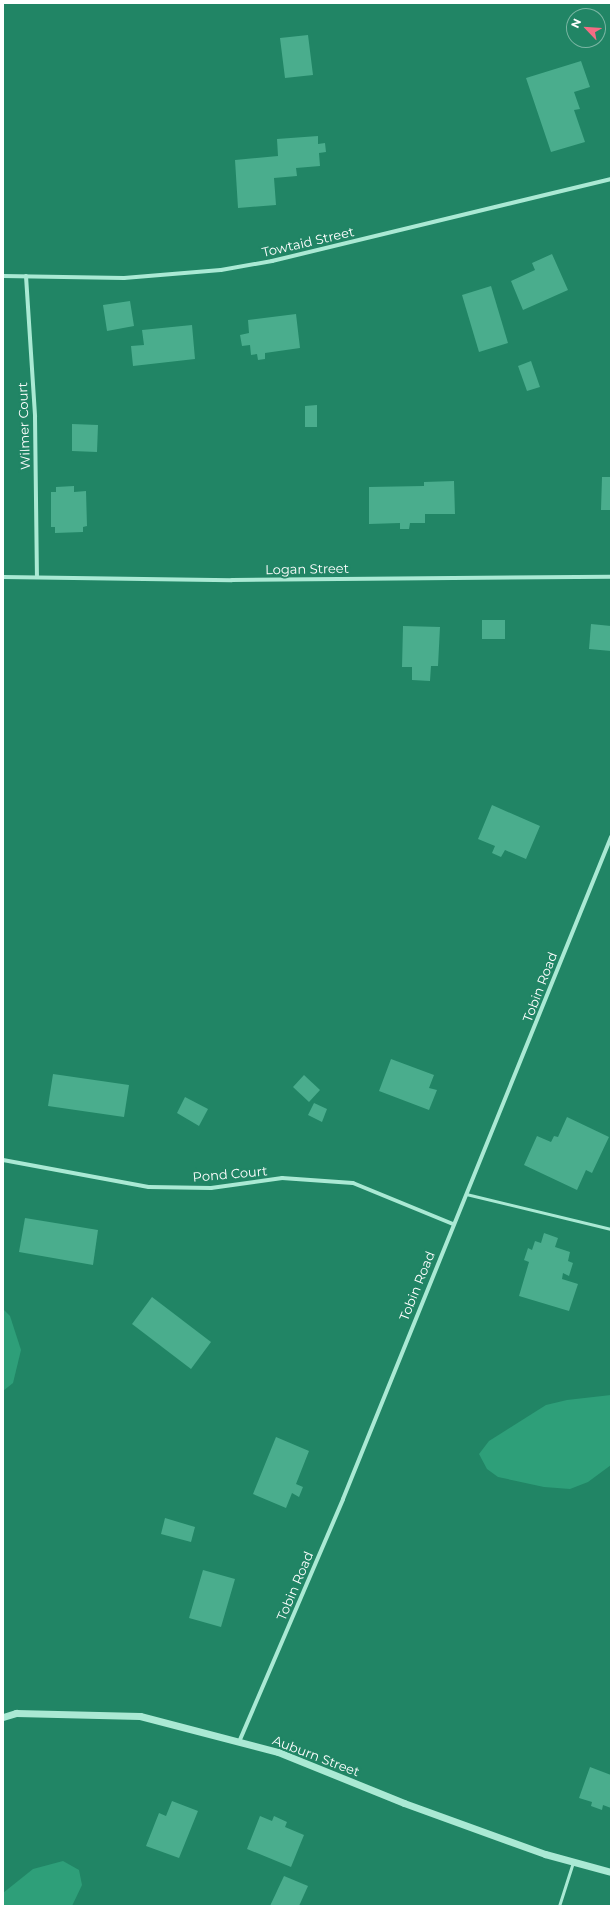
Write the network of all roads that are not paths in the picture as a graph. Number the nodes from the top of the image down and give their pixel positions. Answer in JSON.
{"nodes":[{"id":1,"x":611,"y":179,"type":"edge"},
{"id":2,"x":3,"y":276,"type":"edge"},
{"id":3,"x":26,"y":276,"type":"junction"},
{"id":4,"x":37,"y":576,"type":"junction"},
{"id":5,"x":3,"y":577,"type":"edge"},
{"id":6,"x":611,"y":577,"type":"edge"},
{"id":7,"x":611,"y":837,"type":"edge"},
{"id":8,"x":3,"y":1160,"type":"edge"},
{"id":9,"x":466,"y":1194,"type":"junction"},
{"id":10,"x":453,"y":1224,"type":"junction"},
{"id":11,"x":611,"y":1229,"type":"edge"},
{"id":12,"x":3,"y":1717,"type":"edge"},
{"id":13,"x":239,"y":1742,"type":"junction"},
{"id":14,"x":573,"y":1862,"type":"junction"},
{"id":15,"x":611,"y":1872,"type":"edge"},
{"id":16,"x":559,"y":1906,"type":"edge"}],
"edges":[{"from":1,"to":3,"type":"street","name":"Towtaid Street"},
{"from":2,"to":3,"type":"street","name":"Towtaid Street"},
{"from":3,"to":4,"type":"street","name":"Wilmer Court"},
{"from":4,"to":5,"type":"street","name":"Logan Street"},
{"from":4,"to":6,"type":"street","name":"Logan Street"},
{"from":7,"to":9,"type":"street","name":"Tobin Road"},
{"from":8,"to":10,"type":"street","name":"Pond Court"},
{"from":9,"to":10,"type":"street","name":"Tobin Road"},
{"from":9,"to":11,"type":"lane"},
{"from":10,"to":13,"type":"street","name":"Tobin Road"},
{"from":12,"to":13,"type":"street","name":"Auburn Street"},
{"from":13,"to":14,"type":"street","name":"Auburn Street"},
{"from":14,"to":15,"type":"street","name":"Auburn Street"},
{"from":14,"to":16,"type":"lane"}]}
